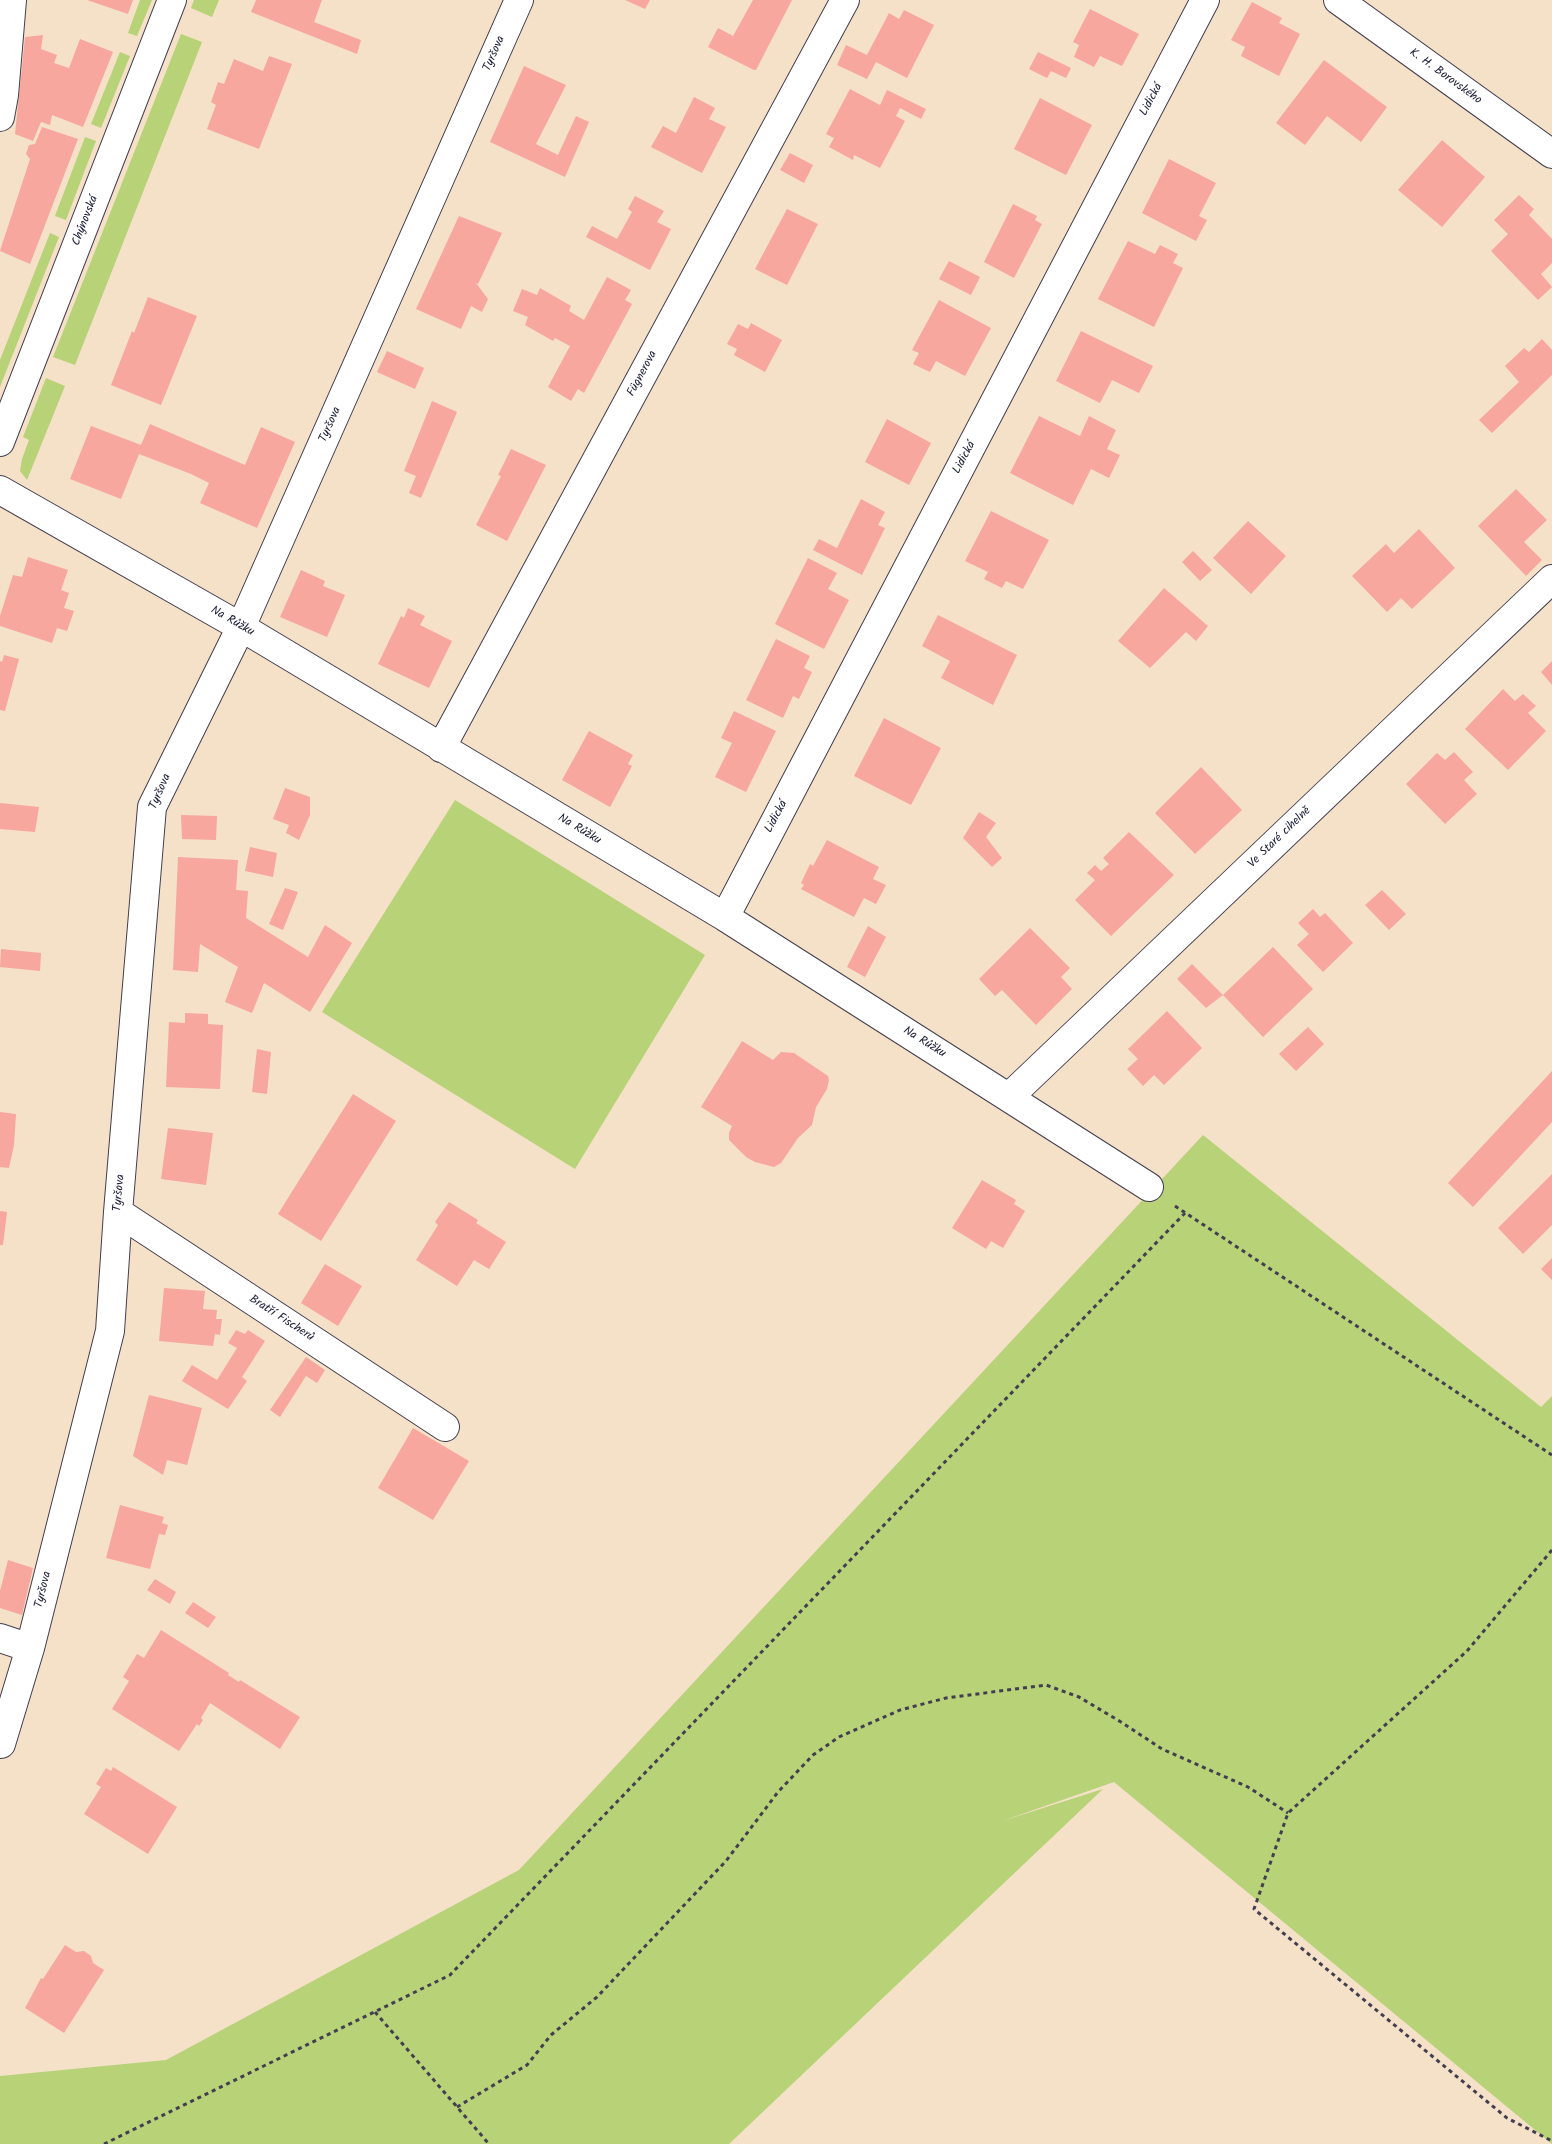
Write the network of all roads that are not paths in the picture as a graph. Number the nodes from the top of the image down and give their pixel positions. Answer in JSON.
{"nodes":[{"id":1,"x":12,"y":0,"type":"edge"},
{"id":2,"x":172,"y":0,"type":"edge"},
{"id":3,"x":519,"y":0,"type":"edge"},
{"id":4,"x":845,"y":0,"type":"edge"},
{"id":5,"x":1205,"y":0,"type":"edge"},
{"id":6,"x":1338,"y":0,"type":"edge"},
{"id":7,"x":0,"y":117,"type":"edge"},
{"id":8,"x":1552,"y":154,"type":"edge"},
{"id":9,"x":0,"y":442,"type":"edge"},
{"id":10,"x":0,"y":490,"type":"edge"},
{"id":11,"x":1552,"y":579,"type":"edge"},
{"id":12,"x":241,"y":627,"type":"junction"},
{"id":13,"x":441,"y":748,"type":"junction"},
{"id":14,"x":725,"y":917,"type":"junction"},
{"id":15,"x":1009,"y":1097,"type":"junction"},
{"id":16,"x":1149,"y":1187,"type":"road end"},
{"id":17,"x":118,"y":1212,"type":"junction"},
{"id":18,"x":445,"y":1427,"type":"dead end"},
{"id":19,"x":0,"y":1638,"type":"edge"},
{"id":20,"x":30,"y":1648,"type":"junction"},
{"id":21,"x":1,"y":1744,"type":"edge"}],
"edges":[{"from":1,"to":7,"type":"street"},
{"from":2,"to":9,"type":"street","name":"Chýnovská"},
{"from":3,"to":12,"type":"street","name":"Tyršova"},
{"from":4,"to":13,"type":"street","name":"Fügnerova"},
{"from":5,"to":14,"type":"street","name":"Lidická"},
{"from":6,"to":8,"type":"street","name":"K. H. Borovského"},
{"from":10,"to":12,"type":"street","name":"Na Růžku"},
{"from":11,"to":15,"type":"street","name":"Ve Staré cihelně"},
{"from":12,"to":13,"type":"street","name":"Na Růžku"},
{"from":12,"to":17,"type":"street","name":"Tyršova"},
{"from":13,"to":14,"type":"street","name":"Na Růžku"},
{"from":14,"to":15,"type":"street","name":"Na Růžku"},
{"from":15,"to":16,"type":"street","name":"Na Růžku"},
{"from":17,"to":18,"type":"street","name":"Bratří Fischerů"},
{"from":17,"to":20,"type":"street","name":"Tyršova"},
{"from":19,"to":20,"type":"street"},
{"from":20,"to":21,"type":"street","name":"Tyršova"}]}
